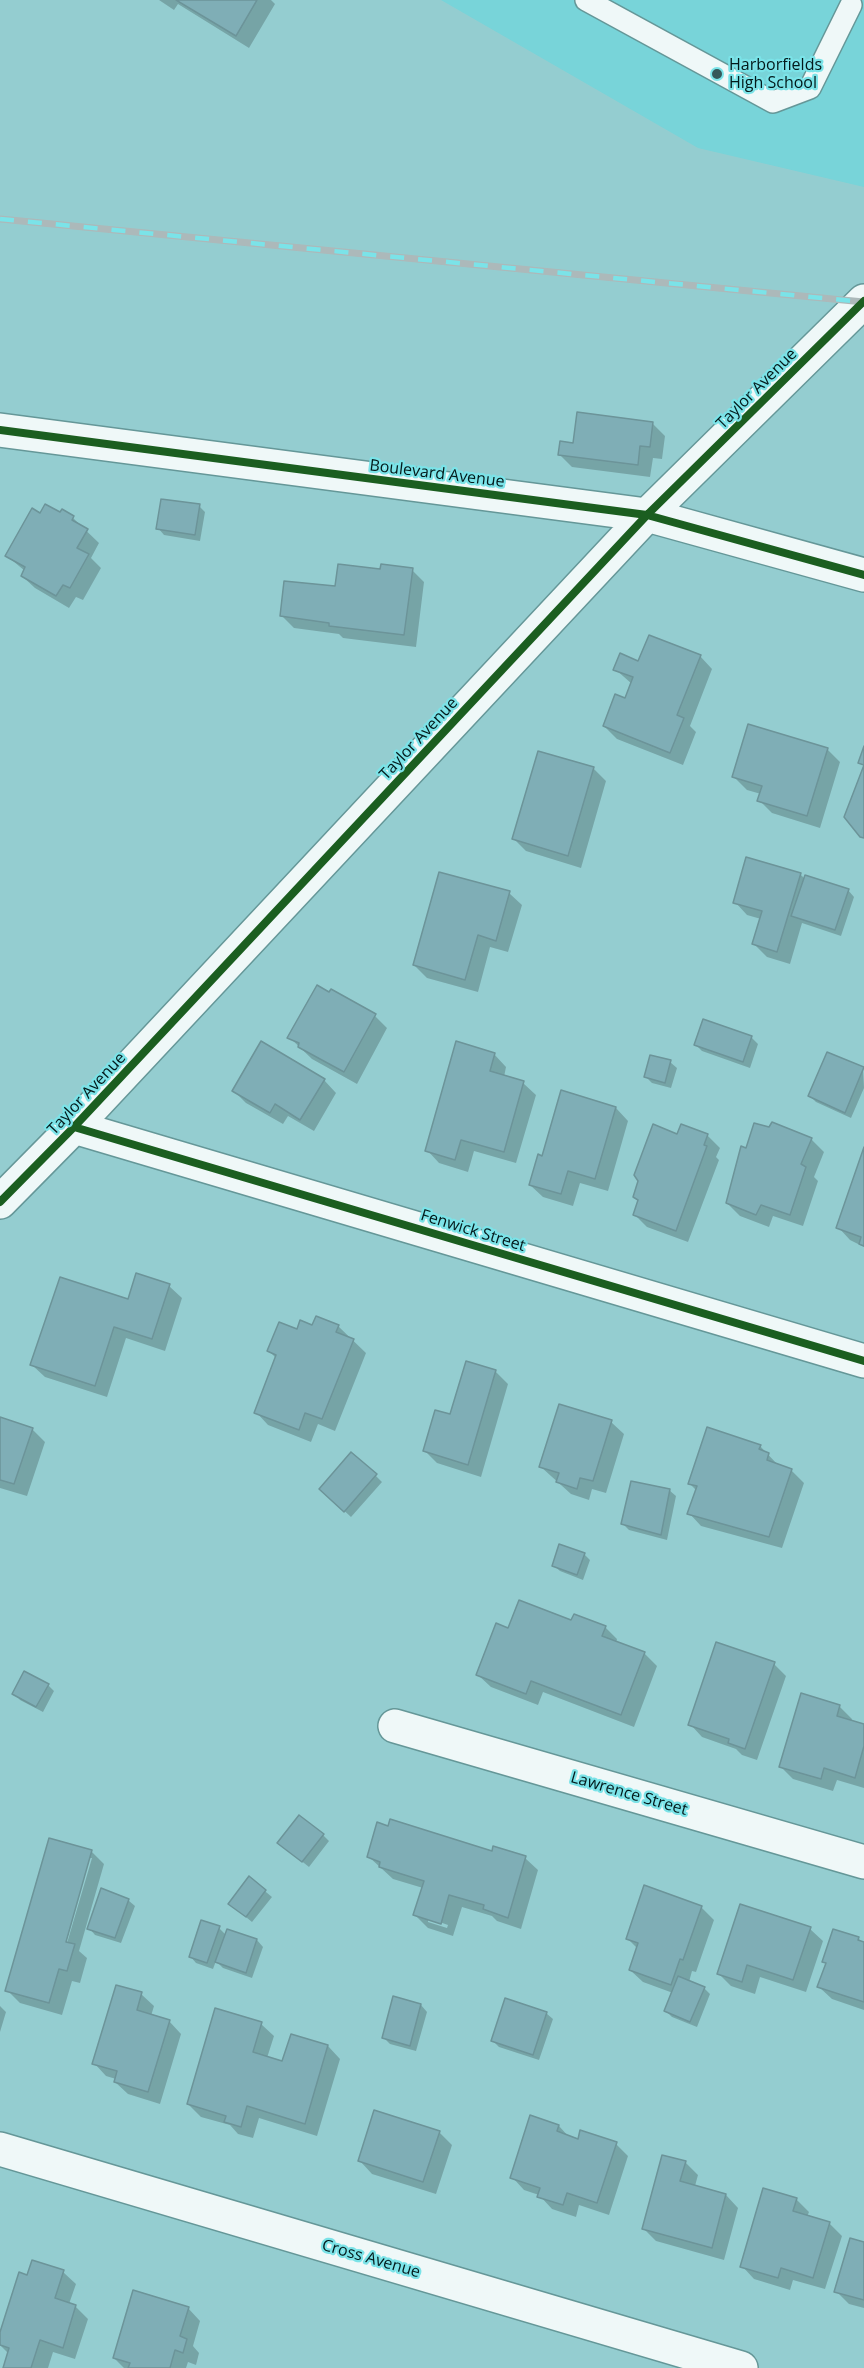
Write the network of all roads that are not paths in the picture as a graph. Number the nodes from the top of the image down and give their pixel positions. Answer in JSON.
{"nodes":[{"id":1,"x":586,"y":0,"type":"edge"},
{"id":2,"x":852,"y":6,"type":"edge"},
{"id":3,"x":864,"y":300,"type":"edge"},
{"id":4,"x":0,"y":430,"type":"edge"},
{"id":5,"x":647,"y":515,"type":"junction"},
{"id":6,"x":864,"y":575,"type":"edge"},
{"id":7,"x":74,"y":1127,"type":"junction"},
{"id":8,"x":0,"y":1202,"type":"edge"},
{"id":9,"x":864,"y":1362,"type":"edge"},
{"id":10,"x":395,"y":1726,"type":"dead end"},
{"id":11,"x":864,"y":1862,"type":"edge"},
{"id":12,"x":0,"y":2149,"type":"edge"},
{"id":13,"x":741,"y":2368,"type":"edge"}],
"edges":[{"from":1,"to":2,"type":"lane"},
{"from":3,"to":5,"type":"street","name":"Taylor Avenue"},
{"from":4,"to":5,"type":"street","name":"Boulevard Avenue"},
{"from":5,"to":6,"type":"street","name":"Boulevard Avenue"},
{"from":5,"to":7,"type":"street","name":"Taylor Avenue"},
{"from":7,"to":8,"type":"street","name":"Taylor Avenue"},
{"from":7,"to":9,"type":"street","name":"Fenwick Street"},
{"from":10,"to":11,"type":"street","name":"Lawrence Street"},
{"from":12,"to":13,"type":"street","name":"Cross Avenue"}]}
